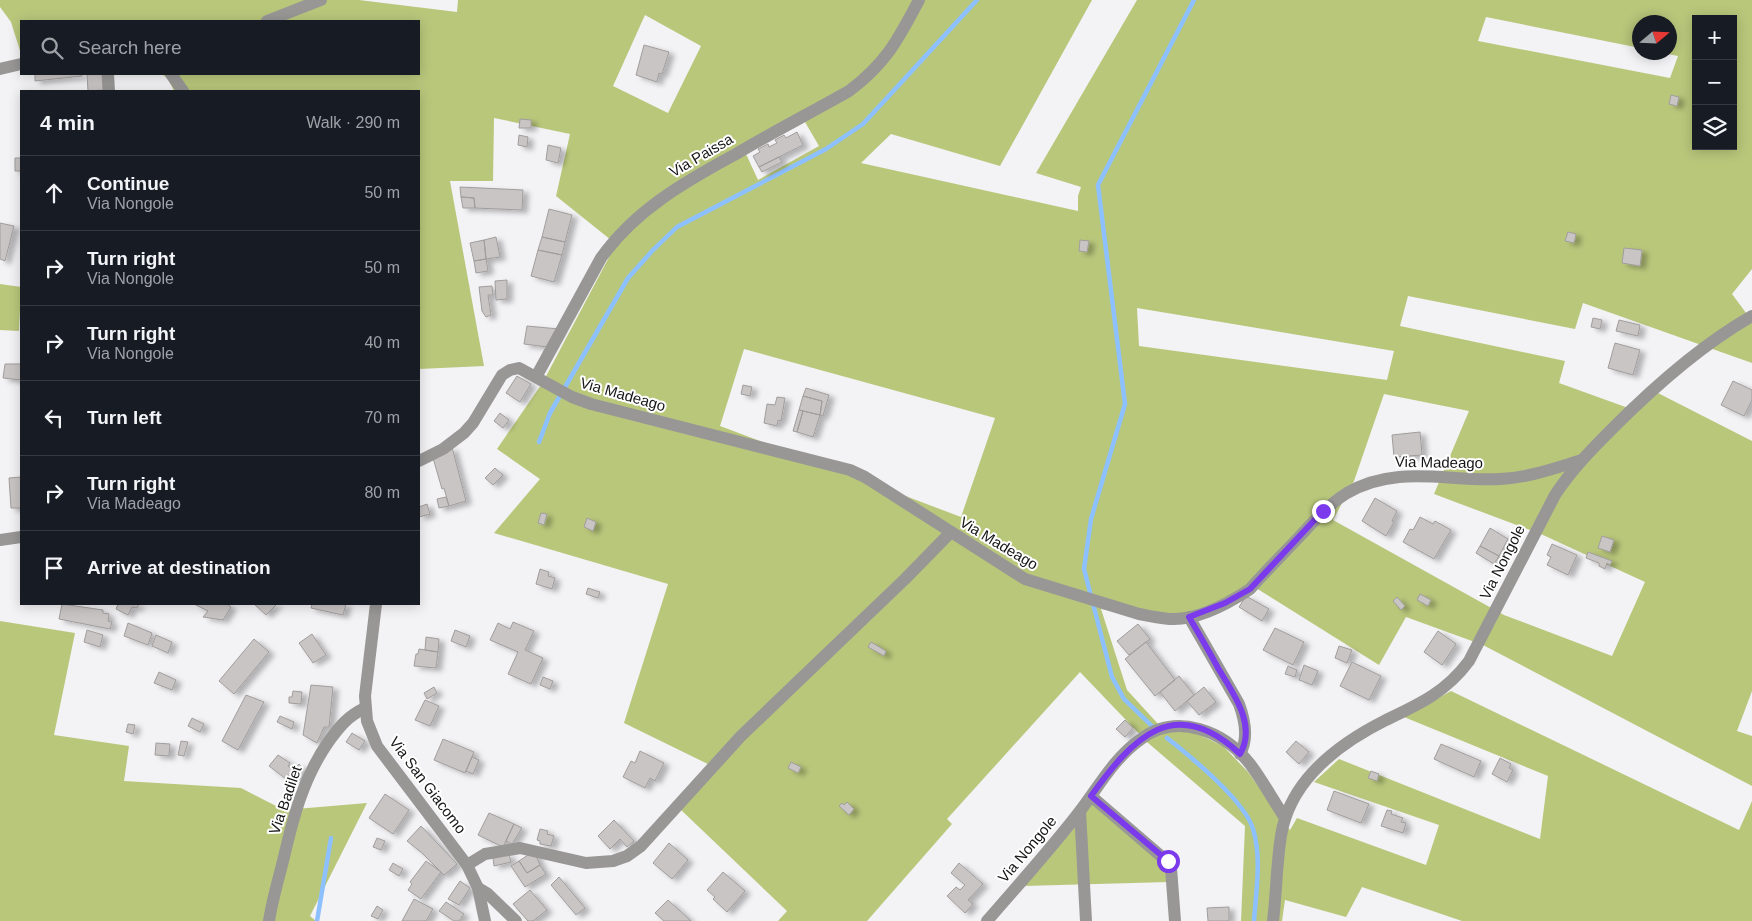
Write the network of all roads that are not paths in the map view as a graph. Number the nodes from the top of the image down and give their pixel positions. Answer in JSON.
{"nodes":[{"id":1,"x":321,"y":0,"type":"edge"},
{"id":2,"x":919,"y":0,"type":"edge"},
{"id":3,"x":270,"y":20,"type":"edge"},
{"id":4,"x":20,"y":64,"type":"edge"},
{"id":5,"x":0,"y":69,"type":"edge"},
{"id":6,"x":108,"y":75,"type":"edge"},
{"id":7,"x":172,"y":75,"type":"edge"},
{"id":8,"x":109,"y":90,"type":"edge"},
{"id":9,"x":183,"y":90,"type":"edge"},
{"id":10,"x":1752,"y":316,"type":"edge"},
{"id":11,"x":536,"y":377,"type":"junction"},
{"id":12,"x":420,"y":460,"type":"edge"},
{"id":13,"x":1582,"y":460,"type":"junction"},
{"id":14,"x":951,"y":532,"type":"junction"},
{"id":15,"x":20,"y":537,"type":"edge"},
{"id":16,"x":0,"y":540,"type":"edge"},
{"id":17,"x":376,"y":605,"type":"edge"},
{"id":18,"x":1189,"y":617,"type":"junction"},
{"id":19,"x":365,"y":708,"type":"junction"},
{"id":20,"x":1240,"y":754,"type":"junction"},
{"id":21,"x":1091,"y":796,"type":"junction"},
{"id":22,"x":1080,"y":811,"type":"junction"},
{"id":23,"x":1285,"y":818,"type":"junction"},
{"id":24,"x":467,"y":865,"type":"junction"},
{"id":25,"x":478,"y":888,"type":"junction"},
{"id":26,"x":269,"y":921,"type":"edge"},
{"id":27,"x":485,"y":921,"type":"edge"},
{"id":28,"x":516,"y":921,"type":"edge"},
{"id":29,"x":987,"y":921,"type":"edge"},
{"id":30,"x":1086,"y":921,"type":"edge"},
{"id":31,"x":1175,"y":921,"type":"edge"},
{"id":32,"x":1273,"y":921,"type":"edge"}],
"edges":[{"from":1,"to":3,"type":"street"},
{"from":2,"to":11,"type":"street","name":"Via Paissa"},
{"from":4,"to":5,"type":"street"},
{"from":6,"to":8,"type":"street"},
{"from":7,"to":9,"type":"street"},
{"from":10,"to":13,"type":"street","name":"Via Nongole"},
{"from":11,"to":12,"type":"street","name":"Via Madeago"},
{"from":11,"to":14,"type":"street","name":"Via Madeago"},
{"from":13,"to":18,"type":"street","name":"Via Madeago"},
{"from":13,"to":23,"type":"street","name":"Via Nongole"},
{"from":14,"to":18,"type":"street","name":"Via Madeago"},
{"from":14,"to":24,"type":"street"},
{"from":15,"to":16,"type":"street"},
{"from":17,"to":19,"type":"street","name":"Via San Giacomo"},
{"from":18,"to":20,"type":"street"},
{"from":19,"to":24,"type":"street","name":"Via San Giacomo"},
{"from":19,"to":26,"type":"street","name":"Via Badilet"},
{"from":20,"to":21,"type":"street","name":"Via Nongole"},
{"from":20,"to":23,"type":"street","name":"Via Nongole"},
{"from":21,"to":22,"type":"street","name":"Via Nongole"},
{"from":21,"to":31,"type":"street"},
{"from":22,"to":29,"type":"street","name":"Via Nongole"},
{"from":22,"to":30,"type":"street"},
{"from":23,"to":32,"type":"street","name":"Via Nongole"},
{"from":24,"to":25,"type":"street","name":"Via San Giacomo"},
{"from":25,"to":27,"type":"street","name":"Via San Giacomo"},
{"from":25,"to":28,"type":"street"}]}
